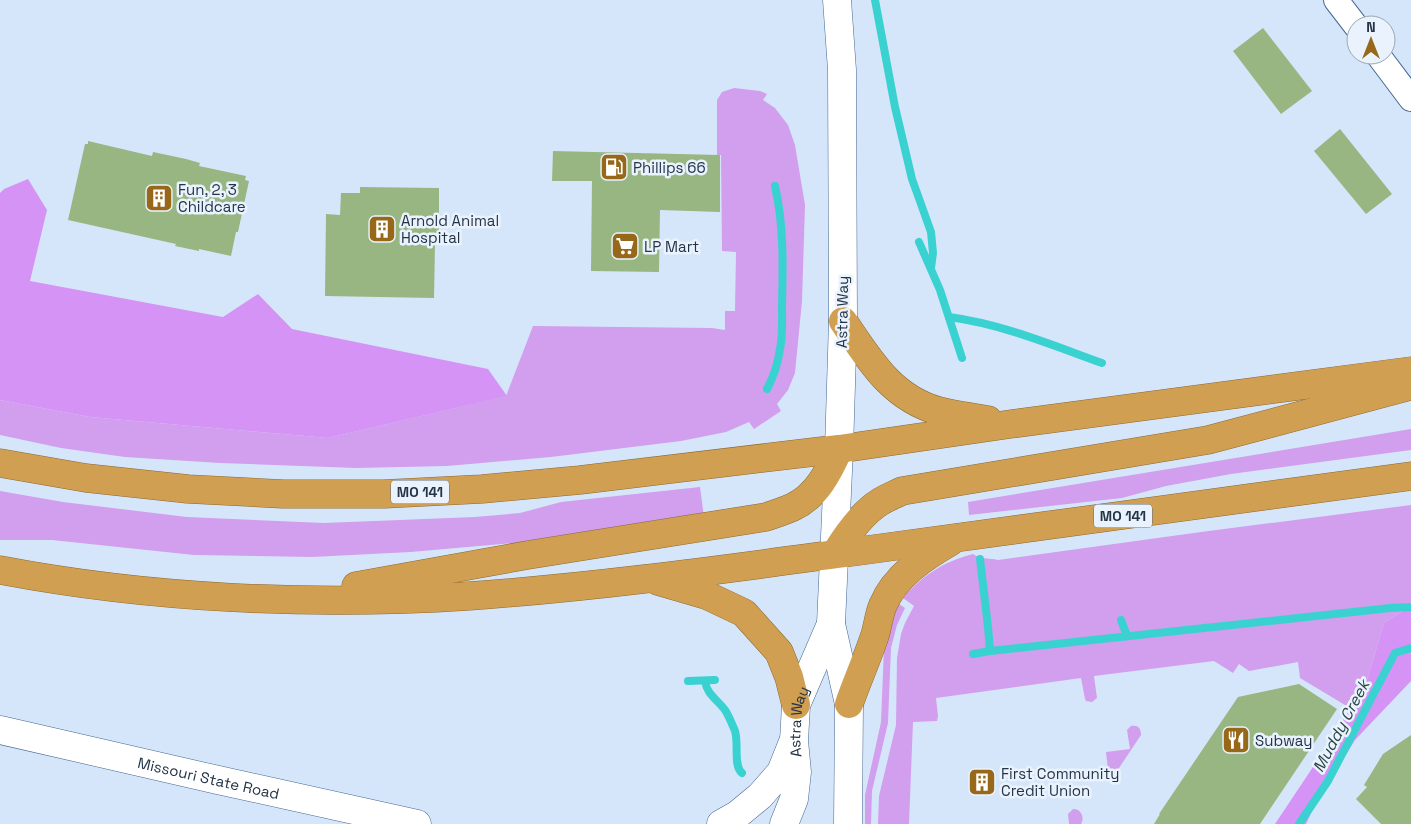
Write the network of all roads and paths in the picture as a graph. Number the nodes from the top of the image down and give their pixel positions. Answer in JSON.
{"nodes":[{"id":1,"x":837,"y":0,"type":"edge"},
{"id":2,"x":1336,"y":0,"type":"edge"},
{"id":3,"x":1348,"y":15,"type":"edge"},
{"id":4,"x":1385,"y":65,"type":"edge"},
{"id":5,"x":1411,"y":100,"type":"edge"},
{"id":6,"x":842,"y":321,"type":"junction"},
{"id":7,"x":1411,"y":371,"type":"edge"},
{"id":8,"x":1411,"y":386,"type":"edge"},
{"id":9,"x":1011,"y":424,"type":"junction"},
{"id":10,"x":839,"y":448,"type":"junction"},
{"id":11,"x":0,"y":463,"type":"edge"},
{"id":12,"x":1411,"y":476,"type":"edge"},
{"id":13,"x":958,"y":538,"type":"junction"},
{"id":14,"x":835,"y":554,"type":"junction"},
{"id":15,"x":0,"y":570,"type":"edge"},
{"id":16,"x":647,"y":578,"type":"junction"},
{"id":17,"x":283,"y":599,"type":"junction"},
{"id":18,"x":831,"y":624,"type":"junction"},
{"id":19,"x":849,"y":704,"type":"junction"},
{"id":20,"x":796,"y":705,"type":"junction"},
{"id":21,"x":0,"y":730,"type":"edge"},
{"id":22,"x":794,"y":741,"type":"junction"},
{"id":23,"x":417,"y":824,"type":"edge"},
{"id":24,"x":721,"y":824,"type":"edge"},
{"id":25,"x":784,"y":824,"type":"edge"},
{"id":26,"x":848,"y":824,"type":"edge"}],
"edges":[{"from":1,"to":6,"type":"street","name":"Astra Way"},
{"from":2,"to":3,"type":"street"},
{"from":4,"to":5,"type":"street"},
{"from":6,"to":9,"type":"highway"},
{"from":6,"to":10,"type":"street","name":"Astra Way"},
{"from":7,"to":9,"type":"highway","number":"MO 141"},
{"from":8,"to":14,"type":"highway"},
{"from":9,"to":10,"type":"highway","number":"MO 141"},
{"from":10,"to":11,"type":"highway","number":"MO 141"},
{"from":10,"to":14,"type":"street","name":"Astra Way"},
{"from":10,"to":17,"type":"highway"},
{"from":12,"to":13,"type":"highway","number":"MO 141"},
{"from":13,"to":14,"type":"highway","number":"MO 141"},
{"from":13,"to":19,"type":"highway"},
{"from":14,"to":16,"type":"highway","number":"MO 141"},
{"from":14,"to":18,"type":"street","name":"Astra Way"},
{"from":15,"to":17,"type":"highway","number":"MO 141"},
{"from":16,"to":17,"type":"highway","number":"MO 141"},
{"from":16,"to":20,"type":"highway"},
{"from":18,"to":19,"type":"street","name":"Astra Way"},
{"from":18,"to":20,"type":"street","name":"Astra Way"},
{"from":19,"to":26,"type":"street","name":"Astra Way"},
{"from":20,"to":22,"type":"street","name":"Astra Way"},
{"from":21,"to":23,"type":"street","name":"Missouri State Road"},
{"from":22,"to":24,"type":"street"},
{"from":22,"to":25,"type":"street","name":"Astra Way"}]}
